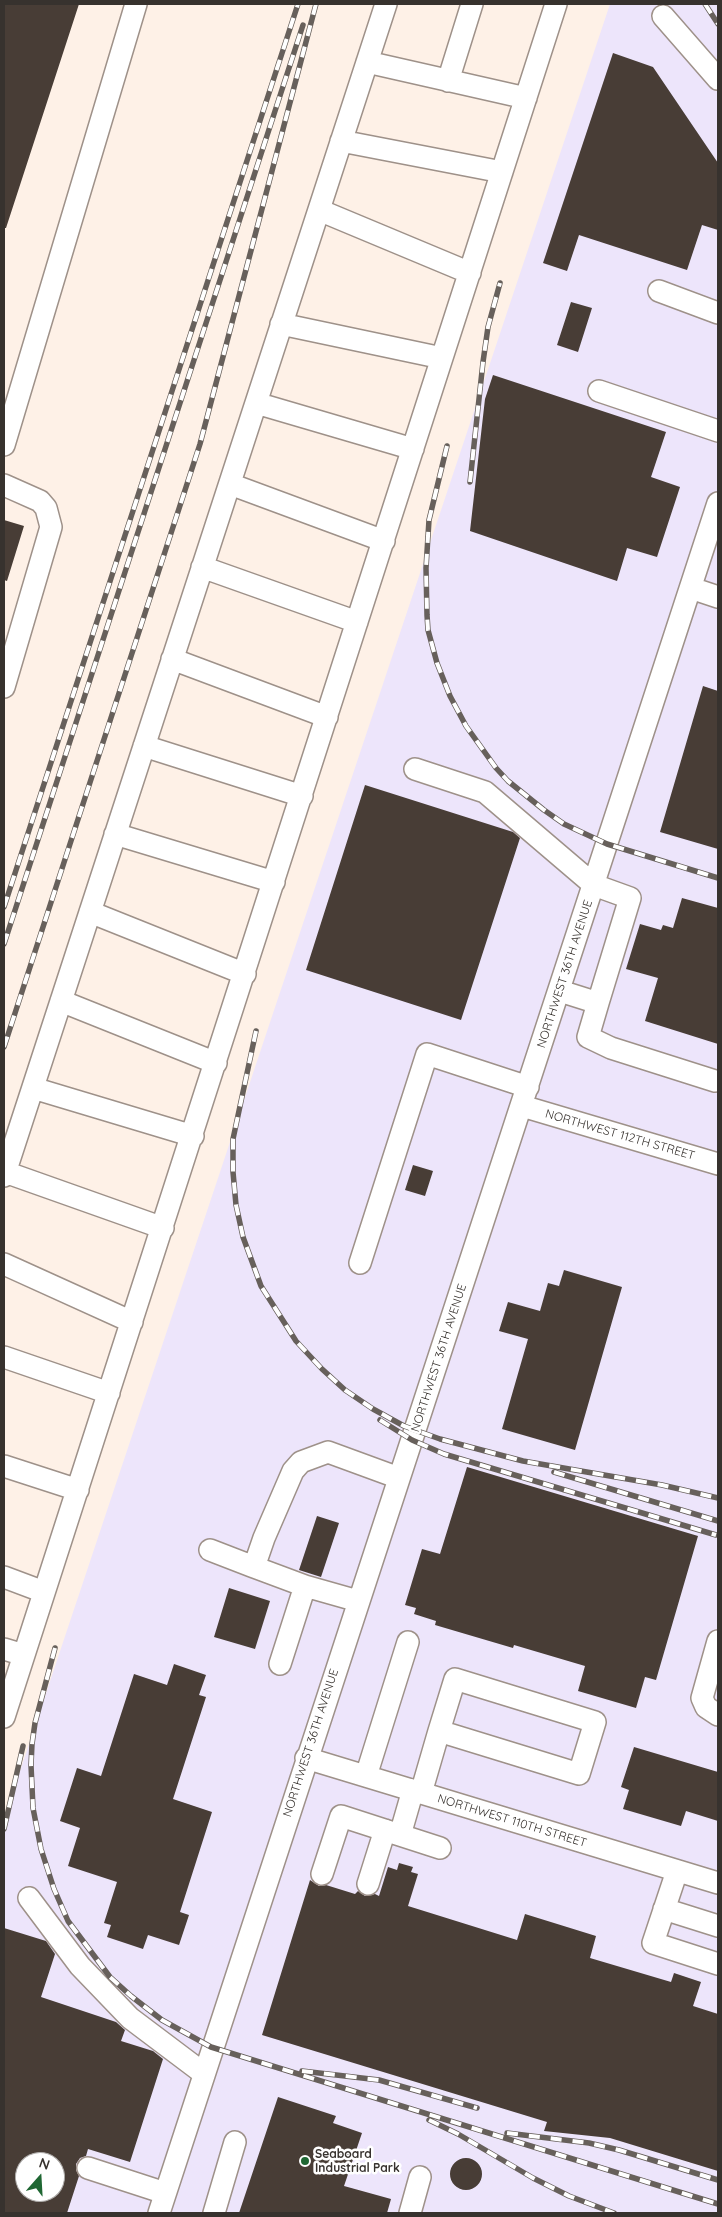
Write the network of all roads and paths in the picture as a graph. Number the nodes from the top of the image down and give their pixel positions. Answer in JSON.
{"nodes":[{"id":1,"x":136,"y":4,"type":"edge"},
{"id":2,"x":386,"y":4,"type":"edge"},
{"id":3,"x":472,"y":4,"type":"edge"},
{"id":4,"x":556,"y":4,"type":"edge"},
{"id":5,"x":663,"y":16,"type":"dead end"},
{"id":6,"x":367,"y":62,"type":"junction"},
{"id":7,"x":718,"y":78,"type":"edge"},
{"id":8,"x":448,"y":81,"type":"junction"},
{"id":9,"x":526,"y":98,"type":"junction"},
{"id":10,"x":341,"y":141,"type":"junction"},
{"id":11,"x":502,"y":172,"type":"junction"},
{"id":12,"x":319,"y":210,"type":"junction"},
{"id":13,"x":470,"y":272,"type":"junction"},
{"id":14,"x":658,"y":291,"type":"dead end"},
{"id":15,"x":718,"y":313,"type":"edge"},
{"id":16,"x":282,"y":324,"type":"junction"},
{"id":17,"x":442,"y":358,"type":"junction"},
{"id":18,"x":599,"y":391,"type":"dead end"},
{"id":19,"x":256,"y":403,"type":"junction"},
{"id":20,"x":718,"y":431,"type":"edge"},
{"id":21,"x":4,"y":445,"type":"edge"},
{"id":22,"x":413,"y":450,"type":"junction"},
{"id":23,"x":230,"y":484,"type":"junction"},
{"id":24,"x":4,"y":485,"type":"edge"},
{"id":25,"x":718,"y":503,"type":"edge"},
{"id":26,"x":384,"y":541,"type":"junction"},
{"id":27,"x":202,"y":567,"type":"junction"},
{"id":28,"x":690,"y":588,"type":"junction"},
{"id":29,"x":718,"y":596,"type":"edge"},
{"id":30,"x":358,"y":622,"type":"junction"},
{"id":31,"x":172,"y":659,"type":"junction"},
{"id":32,"x":4,"y":687,"type":"edge"},
{"id":33,"x":327,"y":717,"type":"junction"},
{"id":34,"x":144,"y":746,"type":"junction"},
{"id":35,"x":415,"y":769,"type":"dead end"},
{"id":36,"x":302,"y":796,"type":"junction"},
{"id":37,"x":115,"y":834,"type":"junction"},
{"id":38,"x":274,"y":882,"type":"junction"},
{"id":39,"x":594,"y":886,"type":"junction"},
{"id":40,"x":90,"y":912,"type":"junction"},
{"id":41,"x":245,"y":974,"type":"junction"},
{"id":42,"x":560,"y":991,"type":"junction"},
{"id":43,"x":61,"y":1001,"type":"junction"},
{"id":44,"x":598,"y":1003,"type":"junction"},
{"id":45,"x":216,"y":1063,"type":"junction"},
{"id":46,"x":715,"y":1081,"type":"dead end"},
{"id":47,"x":32,"y":1088,"type":"junction"},
{"id":48,"x":525,"y":1096,"type":"junction"},
{"id":49,"x":193,"y":1136,"type":"junction"},
{"id":50,"x":718,"y":1164,"type":"edge"},
{"id":51,"x":4,"y":1174,"type":"edge"},
{"id":52,"x":163,"y":1228,"type":"junction"},
{"id":53,"x":360,"y":1263,"type":"dead end"},
{"id":54,"x":4,"y":1264,"type":"edge"},
{"id":55,"x":132,"y":1322,"type":"junction"},
{"id":56,"x":4,"y":1358,"type":"edge"},
{"id":57,"x":109,"y":1393,"type":"junction"},
{"id":58,"x":4,"y":1466,"type":"edge"},
{"id":59,"x":399,"y":1478,"type":"junction"},
{"id":60,"x":78,"y":1490,"type":"junction"},
{"id":61,"x":210,"y":1550,"type":"dead end"},
{"id":62,"x":254,"y":1567,"type":"junction"},
{"id":63,"x":4,"y":1577,"type":"edge"},
{"id":64,"x":304,"y":1586,"type":"junction"},
{"id":65,"x":44,"y":1592,"type":"junction"},
{"id":66,"x":358,"y":1601,"type":"junction"},
{"id":67,"x":408,"y":1642,"type":"dead end"},
{"id":68,"x":718,"y":1642,"type":"edge"},
{"id":69,"x":4,"y":1649,"type":"edge"},
{"id":70,"x":24,"y":1655,"type":"junction"},
{"id":71,"x":280,"y":1664,"type":"dead end"},
{"id":72,"x":718,"y":1715,"type":"edge"},
{"id":73,"x":4,"y":1717,"type":"edge"},
{"id":74,"x":439,"y":1731,"type":"junction"},
{"id":75,"x":306,"y":1758,"type":"junction"},
{"id":76,"x":366,"y":1776,"type":"junction"},
{"id":77,"x":417,"y":1792,"type":"junction"},
{"id":78,"x":393,"y":1832,"type":"junction"},
{"id":79,"x":440,"y":1848,"type":"dead end"},
{"id":80,"x":677,"y":1871,"type":"junction"},
{"id":81,"x":322,"y":1874,"type":"dead end"},
{"id":82,"x":718,"y":1883,"type":"edge"},
{"id":83,"x":368,"y":1884,"type":"dead end"},
{"id":84,"x":29,"y":1898,"type":"dead end"},
{"id":85,"x":664,"y":1909,"type":"junction"},
{"id":86,"x":718,"y":1926,"type":"edge"},
{"id":87,"x":718,"y":1964,"type":"edge"},
{"id":88,"x":203,"y":2073,"type":"junction"},
{"id":89,"x":235,"y":2142,"type":"dead end"},
{"id":90,"x":88,"y":2168,"type":"dead end"},
{"id":91,"x":420,"y":2177,"type":"dead end"},
{"id":92,"x":165,"y":2193,"type":"junction"},
{"id":93,"x":159,"y":2213,"type":"edge"},
{"id":94,"x":214,"y":2213,"type":"edge"},
{"id":95,"x":410,"y":2213,"type":"edge"}],
"edges":[{"from":1,"to":21,"type":"street"},
{"from":2,"to":6,"type":"street"},
{"from":3,"to":8,"type":"street"},
{"from":4,"to":9,"type":"street"},
{"from":5,"to":7,"type":"street"},
{"from":6,"to":8,"type":"street"},
{"from":6,"to":10,"type":"street"},
{"from":8,"to":9,"type":"street"},
{"from":9,"to":11,"type":"street"},
{"from":10,"to":11,"type":"street"},
{"from":10,"to":12,"type":"street"},
{"from":11,"to":13,"type":"street"},
{"from":12,"to":13,"type":"street"},
{"from":12,"to":16,"type":"street"},
{"from":13,"to":17,"type":"street"},
{"from":14,"to":15,"type":"street"},
{"from":16,"to":17,"type":"street"},
{"from":16,"to":19,"type":"street"},
{"from":17,"to":22,"type":"street"},
{"from":18,"to":20,"type":"street"},
{"from":19,"to":22,"type":"street"},
{"from":19,"to":23,"type":"street"},
{"from":22,"to":26,"type":"street"},
{"from":23,"to":26,"type":"street"},
{"from":23,"to":27,"type":"street"},
{"from":24,"to":32,"type":"street"},
{"from":25,"to":28,"type":"street","name":"NORTHWEST 36TH AVENUE"},
{"from":26,"to":30,"type":"street"},
{"from":27,"to":30,"type":"street"},
{"from":27,"to":31,"type":"street"},
{"from":28,"to":29,"type":"street"},
{"from":28,"to":39,"type":"street","name":"NORTHWEST 36TH AVENUE"},
{"from":30,"to":33,"type":"street"},
{"from":31,"to":33,"type":"street"},
{"from":31,"to":34,"type":"street"},
{"from":33,"to":36,"type":"street"},
{"from":34,"to":36,"type":"street"},
{"from":34,"to":37,"type":"street"},
{"from":35,"to":39,"type":"street"},
{"from":36,"to":38,"type":"street"},
{"from":37,"to":38,"type":"street"},
{"from":37,"to":40,"type":"street"},
{"from":38,"to":41,"type":"street"},
{"from":39,"to":42,"type":"street","name":"NORTHWEST 36TH AVENUE"},
{"from":39,"to":44,"type":"street"},
{"from":40,"to":41,"type":"street"},
{"from":40,"to":43,"type":"street"},
{"from":41,"to":45,"type":"street"},
{"from":42,"to":44,"type":"street"},
{"from":42,"to":48,"type":"street","name":"NORTHWEST 36TH AVENUE"},
{"from":43,"to":45,"type":"street"},
{"from":43,"to":47,"type":"street"},
{"from":44,"to":46,"type":"street"},
{"from":45,"to":49,"type":"street"},
{"from":47,"to":49,"type":"street"},
{"from":47,"to":51,"type":"street"},
{"from":48,"to":50,"type":"street","name":"NORTHWEST 112TH STREET"},
{"from":48,"to":53,"type":"street","name":"NORTHWEST 112TH STREET"},
{"from":48,"to":59,"type":"street","name":"NORTHWEST 36TH AVENUE"},
{"from":49,"to":52,"type":"street"},
{"from":51,"to":52,"type":"street"},
{"from":52,"to":55,"type":"street"},
{"from":54,"to":55,"type":"street"},
{"from":55,"to":57,"type":"street"},
{"from":56,"to":57,"type":"street"},
{"from":57,"to":60,"type":"street"},
{"from":58,"to":60,"type":"street"},
{"from":59,"to":62,"type":"street"},
{"from":59,"to":66,"type":"street","name":"NORTHWEST 36TH AVENUE"},
{"from":60,"to":65,"type":"street"},
{"from":61,"to":62,"type":"street"},
{"from":62,"to":64,"type":"street"},
{"from":63,"to":65,"type":"street"},
{"from":64,"to":66,"type":"street"},
{"from":64,"to":71,"type":"street"},
{"from":65,"to":70,"type":"street"},
{"from":66,"to":75,"type":"street","name":"NORTHWEST 36TH AVENUE"},
{"from":67,"to":76,"type":"street"},
{"from":68,"to":72,"type":"street"},
{"from":69,"to":70,"type":"street"},
{"from":70,"to":73,"type":"street"},
{"from":74,"to":74,"type":"street"},
{"from":74,"to":77,"type":"street"},
{"from":75,"to":76,"type":"street","name":"NORTHWEST 110TH STREET"},
{"from":75,"to":88,"type":"street","name":"NORTHWEST 36TH AVENUE"},
{"from":76,"to":77,"type":"street","name":"NORTHWEST 110TH STREET"},
{"from":77,"to":78,"type":"street"},
{"from":77,"to":80,"type":"street","name":"NORTHWEST 110TH STREET"},
{"from":78,"to":79,"type":"street"},
{"from":78,"to":81,"type":"street"},
{"from":78,"to":83,"type":"street"},
{"from":80,"to":82,"type":"street","name":"NORTHWEST 110TH STREET"},
{"from":80,"to":85,"type":"street"},
{"from":84,"to":88,"type":"street"},
{"from":85,"to":86,"type":"street"},
{"from":85,"to":87,"type":"street"},
{"from":88,"to":92,"type":"street","name":"NORTHWEST 36TH AVENUE"},
{"from":89,"to":94,"type":"street"},
{"from":90,"to":92,"type":"street"},
{"from":91,"to":95,"type":"street"},
{"from":92,"to":93,"type":"street","name":"NORTHWEST 36TH AVENUE"}]}
